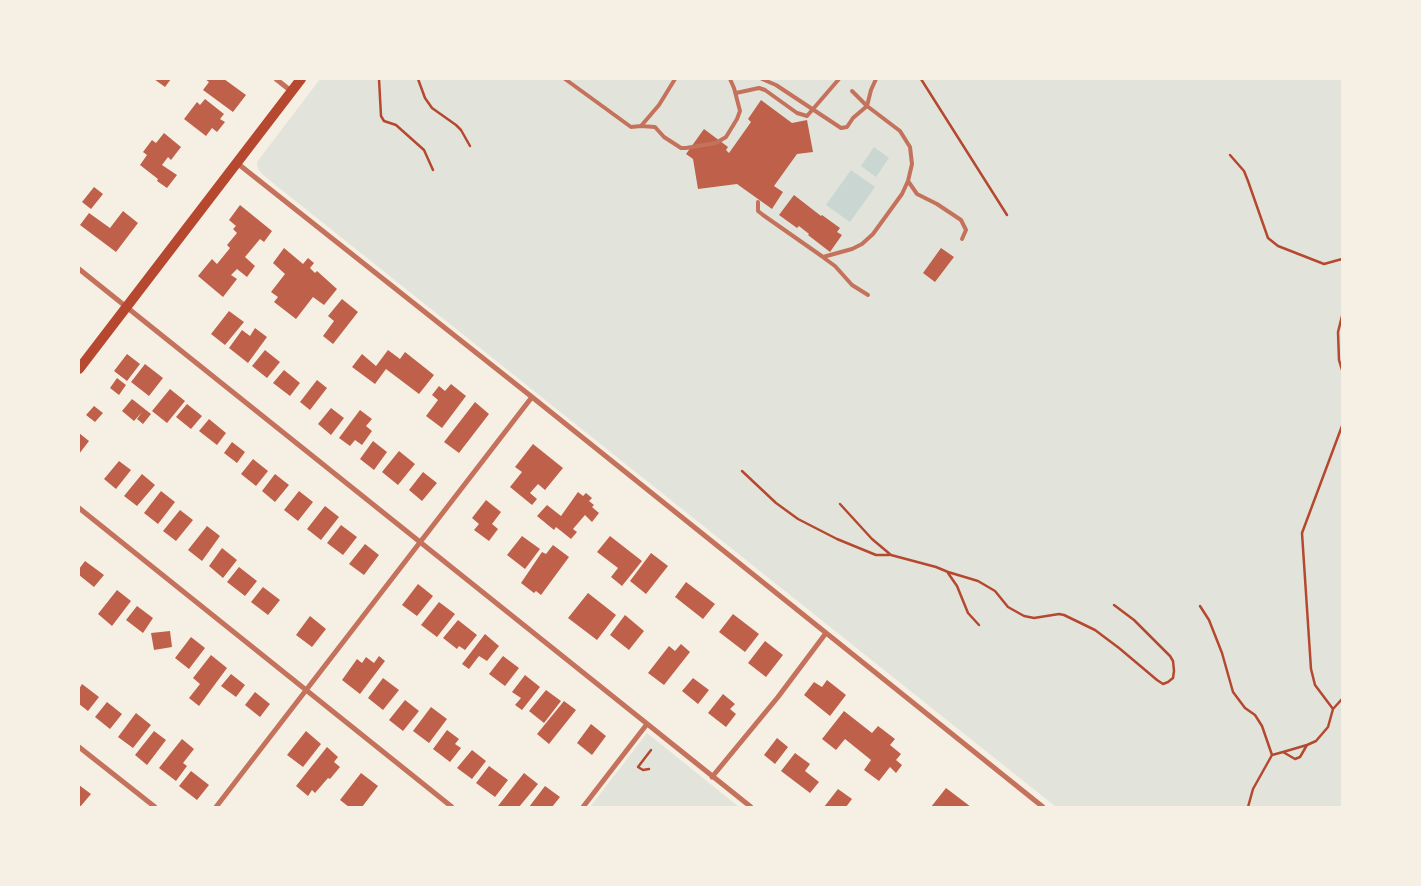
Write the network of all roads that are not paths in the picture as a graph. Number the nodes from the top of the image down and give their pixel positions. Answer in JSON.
{"nodes":[{"id":1,"x":276,"y":79,"type":"edge"},
{"id":2,"x":301,"y":79,"type":"edge"},
{"id":3,"x":565,"y":79,"type":"edge"},
{"id":4,"x":675,"y":79,"type":"edge"},
{"id":5,"x":730,"y":79,"type":"edge"},
{"id":6,"x":762,"y":79,"type":"edge"},
{"id":7,"x":839,"y":79,"type":"edge"},
{"id":8,"x":876,"y":79,"type":"edge"},
{"id":9,"x":292,"y":91,"type":"junction"},
{"id":10,"x":736,"y":92,"type":"junction"},
{"id":11,"x":852,"y":92,"type":"dead end"},
{"id":12,"x":867,"y":106,"type":"junction"},
{"id":13,"x":813,"y":110,"type":"junction"},
{"id":14,"x":641,"y":126,"type":"junction"},
{"id":15,"x":236,"y":163,"type":"junction"},
{"id":16,"x":908,"y":181,"type":"junction"},
{"id":17,"x":758,"y":202,"type":"dead end"},
{"id":18,"x":962,"y":239,"type":"dead end"},
{"id":19,"x":823,"y":258,"type":"junction"},
{"id":20,"x":79,"y":269,"type":"edge"},
{"id":21,"x":868,"y":295,"type":"dead end"},
{"id":22,"x":126,"y":307,"type":"junction"},
{"id":23,"x":79,"y":369,"type":"edge"},
{"id":24,"x":532,"y":397,"type":"junction"},
{"id":25,"x":79,"y":508,"type":"edge"},
{"id":26,"x":420,"y":543,"type":"junction"},
{"id":27,"x":826,"y":633,"type":"junction"},
{"id":28,"x":306,"y":690,"type":"junction"},
{"id":29,"x":647,"y":724,"type":"junction"},
{"id":30,"x":79,"y":746,"type":"edge"},
{"id":31,"x":712,"y":777,"type":"junction"},
{"id":32,"x":154,"y":807,"type":"edge"},
{"id":33,"x":216,"y":807,"type":"edge"},
{"id":34,"x":452,"y":807,"type":"edge"},
{"id":35,"x":583,"y":807,"type":"edge"},
{"id":36,"x":750,"y":807,"type":"edge"},
{"id":37,"x":1043,"y":807,"type":"edge"}],
"edges":[{"from":1,"to":9,"type":"street"},
{"from":2,"to":9,"type":"main road"},
{"from":3,"to":14,"type":"lane"},
{"from":4,"to":14,"type":"lane"},
{"from":5,"to":10,"type":"lane"},
{"from":6,"to":13,"type":"lane"},
{"from":7,"to":13,"type":"lane"},
{"from":8,"to":12,"type":"lane"},
{"from":9,"to":15,"type":"main road"},
{"from":10,"to":13,"type":"lane"},
{"from":10,"to":14,"type":"lane"},
{"from":11,"to":12,"type":"lane"},
{"from":12,"to":13,"type":"lane"},
{"from":12,"to":16,"type":"lane"},
{"from":15,"to":22,"type":"main road"},
{"from":15,"to":24,"type":"street"},
{"from":16,"to":18,"type":"lane"},
{"from":16,"to":19,"type":"lane"},
{"from":17,"to":19,"type":"lane"},
{"from":19,"to":21,"type":"lane"},
{"from":20,"to":22,"type":"street"},
{"from":22,"to":23,"type":"main road"},
{"from":22,"to":26,"type":"street"},
{"from":24,"to":26,"type":"street"},
{"from":24,"to":27,"type":"street"},
{"from":25,"to":28,"type":"street"},
{"from":26,"to":28,"type":"street"},
{"from":26,"to":29,"type":"street"},
{"from":27,"to":31,"type":"street"},
{"from":27,"to":37,"type":"street"},
{"from":28,"to":33,"type":"street"},
{"from":28,"to":34,"type":"street"},
{"from":29,"to":31,"type":"street"},
{"from":29,"to":35,"type":"street"},
{"from":30,"to":32,"type":"street"},
{"from":31,"to":36,"type":"street"}]}
